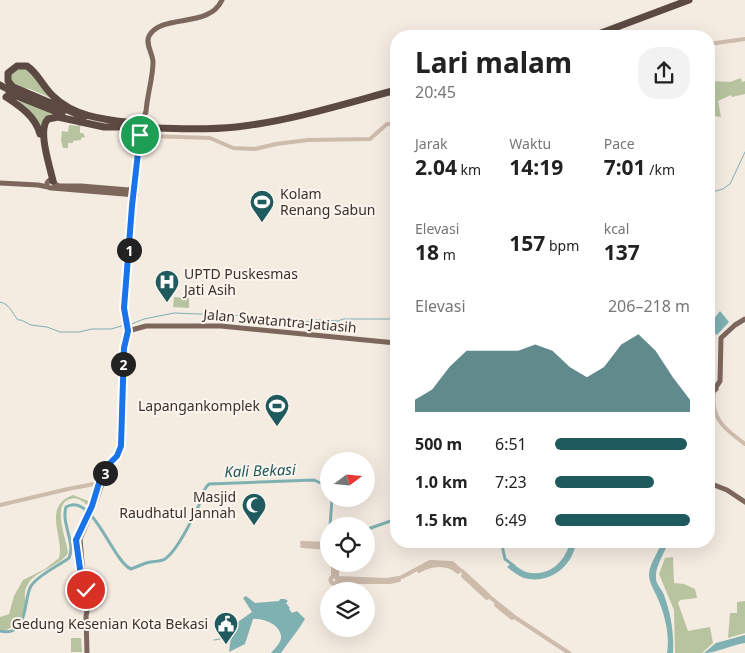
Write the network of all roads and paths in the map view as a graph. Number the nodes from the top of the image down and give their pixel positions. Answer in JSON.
{"nodes":[{"id":1,"x":222,"y":0,"type":"edge"},
{"id":2,"x":679,"y":0,"type":"edge"},
{"id":3,"x":689,"y":0,"type":"edge"},
{"id":4,"x":600,"y":30,"type":"edge"},
{"id":5,"x":609,"y":30,"type":"edge"},
{"id":6,"x":745,"y":40,"type":"edge"},
{"id":7,"x":715,"y":43,"type":"edge"},
{"id":8,"x":0,"y":74,"type":"edge"},
{"id":9,"x":390,"y":92,"type":"edge"},
{"id":10,"x":2,"y":93,"type":"edge"},
{"id":11,"x":390,"y":96,"type":"edge"},
{"id":12,"x":84,"y":117,"type":"junction"},
{"id":13,"x":390,"y":124,"type":"edge"},
{"id":14,"x":126,"y":127,"type":"junction"},
{"id":15,"x":149,"y":127,"type":"junction"},
{"id":16,"x":142,"y":142,"type":"junction"},
{"id":17,"x":0,"y":183,"type":"edge"},
{"id":18,"x":50,"y":184,"type":"junction"},
{"id":19,"x":133,"y":191,"type":"junction"},
{"id":20,"x":745,"y":320,"type":"edge"},
{"id":21,"x":128,"y":326,"type":"junction"},
{"id":22,"x":390,"y":342,"type":"edge"},
{"id":23,"x":715,"y":389,"type":"edge"},
{"id":24,"x":715,"y":412,"type":"edge"},
{"id":25,"x":745,"y":444,"type":"edge"},
{"id":26,"x":101,"y":483,"type":"junction"},
{"id":27,"x":715,"y":485,"type":"edge"},
{"id":28,"x":745,"y":502,"type":"edge"},
{"id":29,"x":0,"y":505,"type":"edge"},
{"id":30,"x":320,"y":544,"type":"edge"},
{"id":31,"x":320,"y":547,"type":"edge"},
{"id":32,"x":335,"y":572,"type":"edge"},
{"id":33,"x":336,"y":572,"type":"edge"},
{"id":34,"x":336,"y":578,"type":"junction"},
{"id":35,"x":86,"y":653,"type":"edge"},
{"id":36,"x":568,"y":653,"type":"edge"}],
"edges":[{"from":1,"to":15,"type":"main road"},
{"from":2,"to":4,"type":"highway"},
{"from":3,"to":5,"type":"highway"},
{"from":6,"to":7,"type":"street"},
{"from":8,"to":15,"type":"highway"},
{"from":9,"to":15,"type":"highway"},
{"from":10,"to":12,"type":"highway"},
{"from":10,"to":14,"type":"highway"},
{"from":10,"to":18,"type":"highway"},
{"from":11,"to":15,"type":"highway"},
{"from":12,"to":14,"type":"highway"},
{"from":12,"to":15,"type":"highway"},
{"from":13,"to":15,"type":"street"},
{"from":14,"to":15,"type":"highway","bridge":true},
{"from":14,"to":18,"type":"highway"},
{"from":15,"to":16,"type":"main road"},
{"from":15,"to":16,"type":"street"},
{"from":15,"to":19,"type":"main road"},
{"from":16,"to":19,"type":"main road"},
{"from":17,"to":18,"type":"main road"},
{"from":18,"to":19,"type":"main road"},
{"from":19,"to":21,"type":"main road"},
{"from":19,"to":21,"type":"main road"},
{"from":20,"to":23,"type":"main road"},
{"from":21,"to":22,"type":"main road","name":"Jalan Swatantra-Jatiasih"},
{"from":21,"to":26,"type":"main road"},
{"from":24,"to":25,"type":"street"},
{"from":26,"to":29,"type":"street"},
{"from":26,"to":35,"type":"main road"},
{"from":27,"to":28,"type":"main road"},
{"from":30,"to":31,"type":"street"},
{"from":32,"to":34,"type":"street"},
{"from":33,"to":34,"type":"street"},
{"from":34,"to":36,"type":"street"}]}
